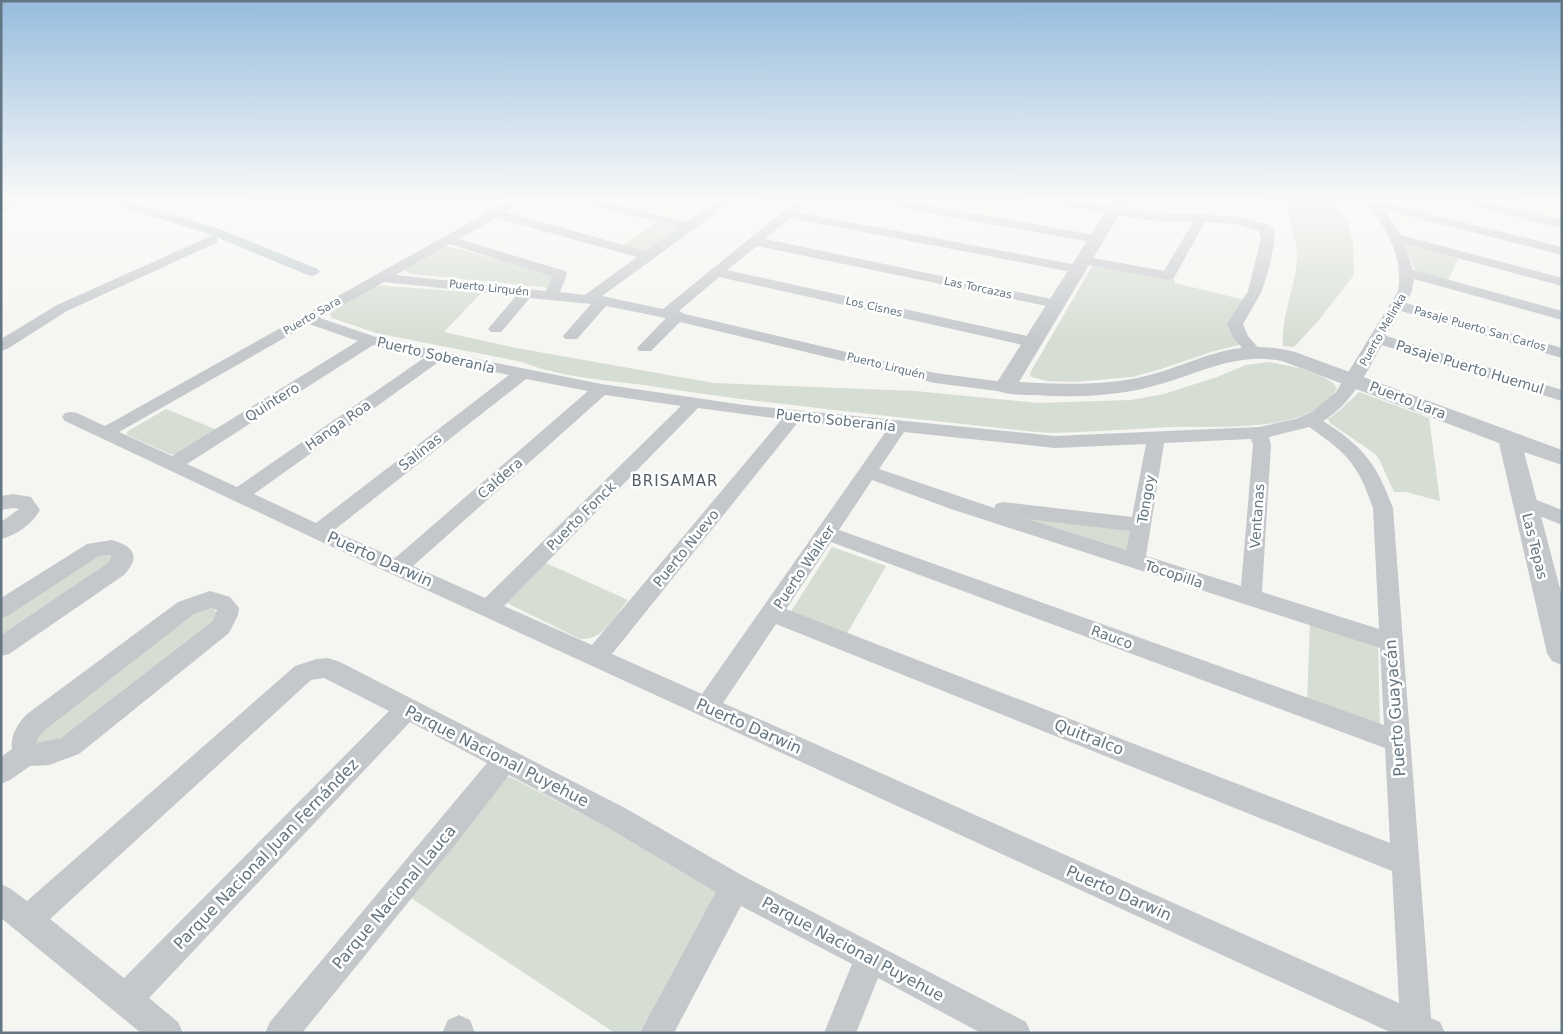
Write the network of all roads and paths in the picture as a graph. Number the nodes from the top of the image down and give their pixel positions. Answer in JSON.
{"nodes":[{"id":1,"x":192,"y":248,"type":"edge"},
{"id":2,"x":431,"y":248,"type":"edge"},
{"id":3,"x":474,"y":248,"type":"edge"},
{"id":4,"x":621,"y":248,"type":"edge"},
{"id":5,"x":656,"y":248,"type":"edge"},
{"id":6,"x":745,"y":248,"type":"edge"},
{"id":7,"x":789,"y":248,"type":"edge"},
{"id":8,"x":984,"y":248,"type":"edge"},
{"id":9,"x":1090,"y":248,"type":"edge"},
{"id":10,"x":1184,"y":248,"type":"edge"},
{"id":11,"x":1265,"y":248,"type":"edge"},
{"id":12,"x":1400,"y":248,"type":"edge"},
{"id":13,"x":1435,"y":248,"type":"edge"},
{"id":14,"x":646,"y":255,"type":"junction"},
{"id":15,"x":1080,"y":265,"type":"junction"},
{"id":16,"x":716,"y":272,"type":"junction"},
{"id":17,"x":1407,"y":273,"type":"junction"},
{"id":18,"x":379,"y":277,"type":"junction"},
{"id":19,"x":1562,"y":282,"type":"edge"},
{"id":20,"x":527,"y":292,"type":"junction"},
{"id":21,"x":552,"y":295,"type":"junction"},
{"id":22,"x":596,"y":299,"type":"junction"},
{"id":23,"x":1056,"y":304,"type":"junction"},
{"id":24,"x":1398,"y":305,"type":"junction"},
{"id":25,"x":672,"y":314,"type":"junction"},
{"id":26,"x":1562,"y":316,"type":"edge"},
{"id":27,"x":308,"y":319,"type":"junction"},
{"id":28,"x":496,"y":329,"type":"dead end"},
{"id":29,"x":571,"y":336,"type":"dead end"},
{"id":30,"x":1378,"y":338,"type":"junction"},
{"id":31,"x":371,"y":340,"type":"junction"},
{"id":32,"x":1032,"y":342,"type":"junction"},
{"id":33,"x":1,"y":346,"type":"edge"},
{"id":34,"x":645,"y":348,"type":"dead end"},
{"id":35,"x":1252,"y":350,"type":"junction"},
{"id":36,"x":1562,"y":353,"type":"edge"},
{"id":37,"x":437,"y":356,"type":"junction"},
{"id":38,"x":523,"y":373,"type":"junction"},
{"id":39,"x":1354,"y":380,"type":"junction"},
{"id":40,"x":1005,"y":387,"type":"junction"},
{"id":41,"x":601,"y":389,"type":"junction"},
{"id":42,"x":1562,"y":396,"type":"edge"},
{"id":43,"x":694,"y":404,"type":"junction"},
{"id":44,"x":794,"y":416,"type":"junction"},
{"id":45,"x":71,"y":417,"type":"dead end"},
{"id":46,"x":1310,"y":420,"type":"junction"},
{"id":47,"x":899,"y":426,"type":"junction"},
{"id":48,"x":106,"y":433,"type":"junction"},
{"id":49,"x":1260,"y":433,"type":"junction"},
{"id":50,"x":1156,"y":437,"type":"junction"},
{"id":51,"x":1509,"y":438,"type":"junction"},
{"id":52,"x":1562,"y":458,"type":"edge"},
{"id":53,"x":173,"y":464,"type":"junction"},
{"id":54,"x":868,"y":472,"type":"junction"},
{"id":55,"x":239,"y":495,"type":"junction"},
{"id":56,"x":1524,"y":502,"type":"junction"},
{"id":57,"x":1,"y":503,"type":"edge"},
{"id":58,"x":958,"y":504,"type":"junction"},
{"id":59,"x":1562,"y":518,"type":"edge"},
{"id":60,"x":1141,"y":525,"type":"junction"},
{"id":61,"x":1,"y":532,"type":"edge"},
{"id":62,"x":318,"y":532,"type":"junction"},
{"id":63,"x":827,"y":532,"type":"junction"},
{"id":64,"x":1135,"y":561,"type":"junction"},
{"id":65,"x":398,"y":567,"type":"junction"},
{"id":66,"x":1552,"y":575,"type":"edge"},
{"id":67,"x":1252,"y":599,"type":"junction"},
{"id":68,"x":1,"y":608,"type":"edge"},
{"id":69,"x":488,"y":608,"type":"junction"},
{"id":70,"x":773,"y":613,"type":"junction"},
{"id":71,"x":1560,"y":638,"type":"edge"},
{"id":72,"x":1391,"y":642,"type":"junction"},
{"id":73,"x":1,"y":647,"type":"edge"},
{"id":74,"x":597,"y":656,"type":"junction"},
{"id":75,"x":707,"y":707,"type":"junction"},
{"id":76,"x":407,"y":709,"type":"junction"},
{"id":77,"x":1397,"y":740,"type":"junction"},
{"id":78,"x":26,"y":754,"type":"junction"},
{"id":79,"x":505,"y":760,"type":"junction"},
{"id":80,"x":1,"y":772,"type":"edge"},
{"id":81,"x":1404,"y":862,"type":"junction"},
{"id":82,"x":735,"y":887,"type":"junction"},
{"id":83,"x":1,"y":899,"type":"edge"},
{"id":84,"x":27,"y":920,"type":"junction"},
{"id":85,"x":870,"y":958,"type":"junction"},
{"id":86,"x":126,"y":999,"type":"junction"},
{"id":87,"x":1422,"y":1030,"type":"edge"},
{"id":88,"x":167,"y":1033,"type":"edge"},
{"id":89,"x":281,"y":1033,"type":"edge"},
{"id":90,"x":656,"y":1033,"type":"edge"},
{"id":91,"x":840,"y":1033,"type":"edge"},
{"id":92,"x":1015,"y":1033,"type":"edge"}],
"edges":[{"from":1,"to":33,"type":"street"},
{"from":2,"to":18,"type":"street","name":"Puerto Sara"},
{"from":3,"to":21,"type":"street"},
{"from":4,"to":14,"type":"street"},
{"from":5,"to":14,"type":"street"},
{"from":6,"to":16,"type":"street"},
{"from":7,"to":23,"type":"street","name":"Las Torcazas"},
{"from":8,"to":15,"type":"street"},
{"from":9,"to":15,"type":"street"},
{"from":10,"to":15,"type":"street"},
{"from":11,"to":35,"type":"street"},
{"from":12,"to":17,"type":"street","name":"Puerto Melinka"},
{"from":13,"to":19,"type":"street"},
{"from":14,"to":22,"type":"street"},
{"from":15,"to":23,"type":"street"},
{"from":16,"to":25,"type":"street"},
{"from":16,"to":32,"type":"street","name":"Los Cisnes"},
{"from":17,"to":24,"type":"street","name":"Puerto Melinka"},
{"from":17,"to":26,"type":"street"},
{"from":18,"to":20,"type":"street","name":"Puerto Lirquén"},
{"from":18,"to":27,"type":"street","name":"Puerto Sara"},
{"from":20,"to":21,"type":"street","name":"Puerto Lirquén"},
{"from":20,"to":28,"type":"street"},
{"from":21,"to":22,"type":"street","name":"Puerto Lirquén"},
{"from":22,"to":25,"type":"street","name":"Puerto Lirquén"},
{"from":22,"to":29,"type":"street"},
{"from":23,"to":32,"type":"street"},
{"from":24,"to":30,"type":"street","name":"Puerto Melinka"},
{"from":24,"to":36,"type":"street","name":"Pasaje Puerto San Carlos"},
{"from":25,"to":34,"type":"street"},
{"from":25,"to":40,"type":"street","name":"Puerto Lirquén"},
{"from":27,"to":31,"type":"street","name":"Puerto Soberanía"},
{"from":27,"to":48,"type":"street","name":"Puerto Sara"},
{"from":30,"to":39,"type":"street","name":"Puerto Melinka"},
{"from":30,"to":42,"type":"street","name":"Pasaje Puerto Huemul"},
{"from":31,"to":37,"type":"street","name":"Puerto Soberanía"},
{"from":31,"to":53,"type":"street","name":"Quintero"},
{"from":32,"to":40,"type":"street"},
{"from":35,"to":39,"type":"street","name":"Puerto Lara"},
{"from":35,"to":40,"type":"street","name":"Puerto Lirquén"},
{"from":37,"to":38,"type":"street","name":"Puerto Soberanía"},
{"from":37,"to":55,"type":"street","name":"Hanga Roa"},
{"from":38,"to":41,"type":"street","name":"Puerto Soberanía"},
{"from":38,"to":62,"type":"street","name":"Salinas"},
{"from":39,"to":46,"type":"street","name":"Puerto Soberanía"},
{"from":39,"to":51,"type":"street","name":"Puerto Lara"},
{"from":41,"to":43,"type":"street","name":"Puerto Soberanía"},
{"from":41,"to":65,"type":"street","name":"Caldera"},
{"from":43,"to":44,"type":"street","name":"Puerto Soberanía"},
{"from":43,"to":69,"type":"street","name":"Puerto Fonck"},
{"from":44,"to":47,"type":"street","name":"Puerto Soberanía"},
{"from":44,"to":74,"type":"street","name":"Puerto Nuevo"},
{"from":45,"to":48,"type":"street","name":"Puerto Darwin"},
{"from":46,"to":49,"type":"street","name":"Puerto Soberanía"},
{"from":46,"to":72,"type":"street","name":"Puerto Guayacán"},
{"from":47,"to":50,"type":"street","name":"Puerto Soberanía"},
{"from":47,"to":54,"type":"street","name":"Puerto Walker"},
{"from":48,"to":53,"type":"street","name":"Puerto Darwin"},
{"from":49,"to":50,"type":"street","name":"Puerto Soberanía"},
{"from":49,"to":67,"type":"street","name":"Ventanas"},
{"from":50,"to":60,"type":"street","name":"Tongoy"},
{"from":51,"to":52,"type":"street","name":"Puerto Lara"},
{"from":51,"to":56,"type":"street","name":"Las Tepas"},
{"from":53,"to":55,"type":"street","name":"Puerto Darwin"},
{"from":54,"to":58,"type":"street","name":"Tocopilla"},
{"from":54,"to":63,"type":"street","name":"Puerto Walker"},
{"from":55,"to":62,"type":"street","name":"Puerto Darwin"},
{"from":56,"to":59,"type":"street"},
{"from":56,"to":66,"type":"street","name":"Las Tepas"},
{"from":57,"to":61,"type":"street"},
{"from":58,"to":60,"type":"street","name":"Tocopilla"},
{"from":58,"to":64,"type":"street","name":"Tocopilla"},
{"from":60,"to":64,"type":"street","name":"Tongoy"},
{"from":62,"to":65,"type":"street","name":"Puerto Darwin"},
{"from":63,"to":70,"type":"street","name":"Puerto Walker"},
{"from":63,"to":77,"type":"street","name":"Rauco"},
{"from":64,"to":67,"type":"street","name":"Tocopilla"},
{"from":65,"to":69,"type":"street","name":"Puerto Darwin"},
{"from":66,"to":71,"type":"street","name":"Las Tepas"},
{"from":67,"to":72,"type":"street","name":"Tocopilla"},
{"from":68,"to":73,"type":"street"},
{"from":69,"to":74,"type":"street","name":"Puerto Darwin"},
{"from":70,"to":75,"type":"street","name":"Puerto Walker"},
{"from":70,"to":81,"type":"street","name":"Quitralco"},
{"from":72,"to":77,"type":"street","name":"Puerto Guayacán"},
{"from":74,"to":75,"type":"street","name":"Puerto Darwin"},
{"from":75,"to":87,"type":"street","name":"Puerto Darwin"},
{"from":76,"to":79,"type":"street","name":"Parque Nacional Puyehue"},
{"from":76,"to":84,"type":"street","name":"Parque Nacional Puyehue"},
{"from":76,"to":86,"type":"street","name":"Parque Nacional Juan Fernández"},
{"from":77,"to":81,"type":"street","name":"Puerto Guayacán"},
{"from":78,"to":78,"type":"street"},
{"from":78,"to":80,"type":"street"},
{"from":79,"to":82,"type":"street","name":"Parque Nacional Puyehue"},
{"from":79,"to":89,"type":"street","name":"Parque Nacional Lauca"},
{"from":81,"to":87,"type":"street","name":"Puerto Guayacán"},
{"from":82,"to":85,"type":"street","name":"Parque Nacional Puyehue"},
{"from":82,"to":90,"type":"street"},
{"from":83,"to":84,"type":"street"},
{"from":84,"to":86,"type":"street"},
{"from":85,"to":91,"type":"street"},
{"from":85,"to":92,"type":"street","name":"Parque Nacional Puyehue"},
{"from":86,"to":88,"type":"street"}]}
